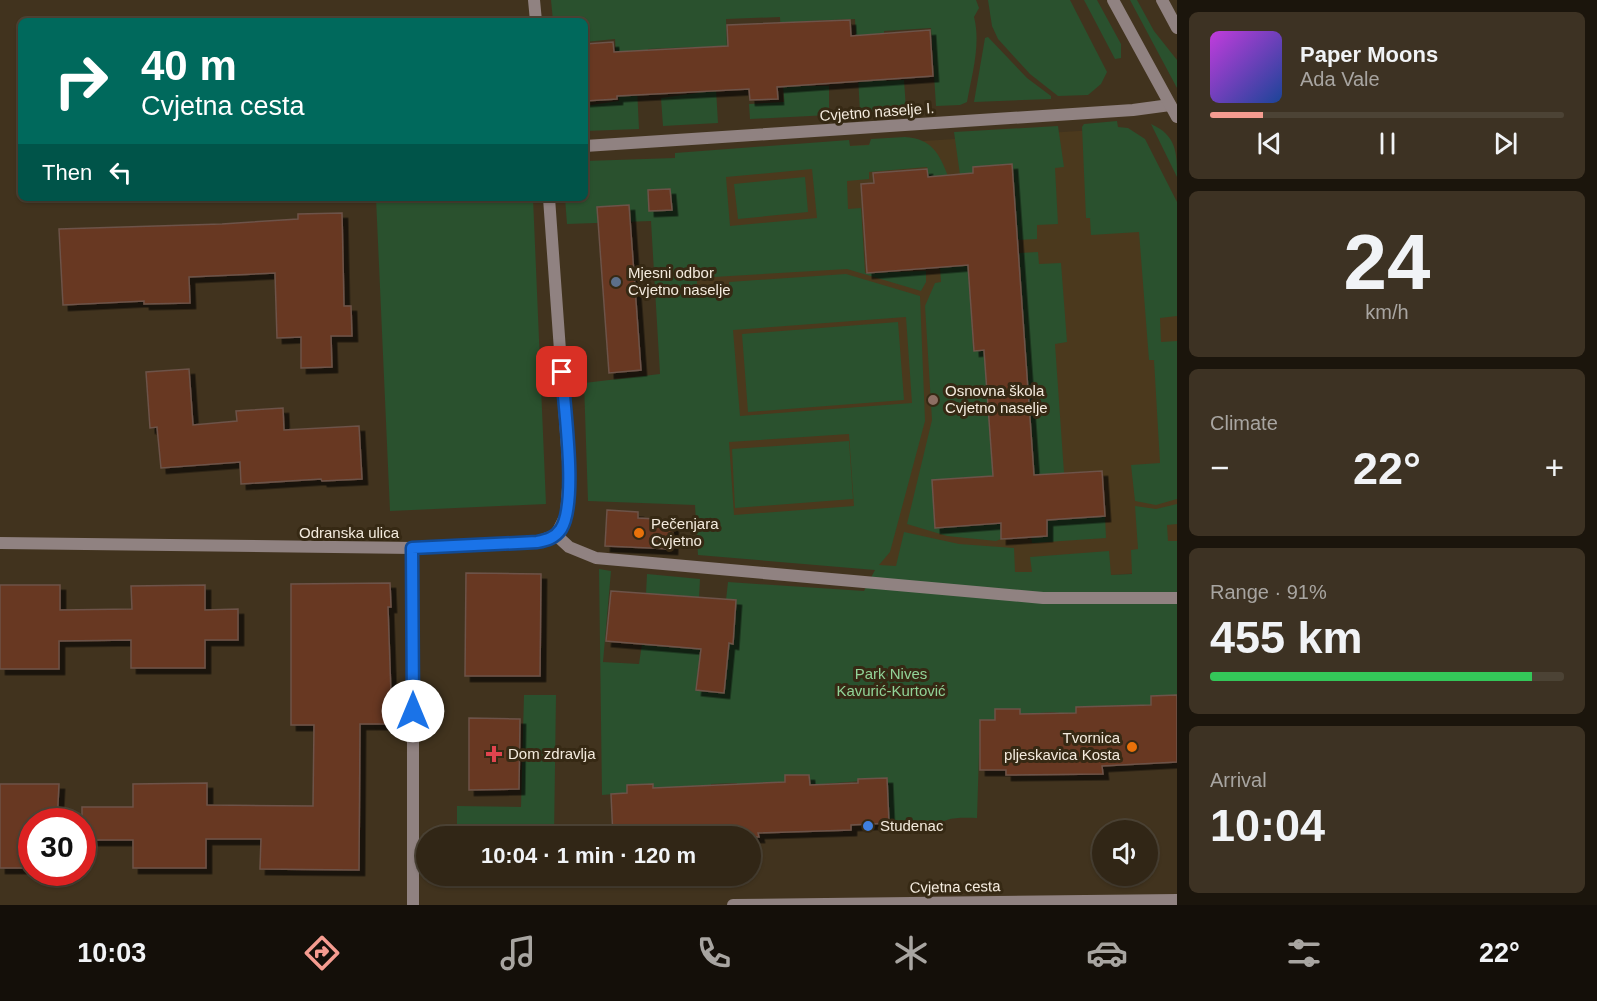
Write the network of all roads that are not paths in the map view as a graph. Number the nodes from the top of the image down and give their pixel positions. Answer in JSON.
{"nodes":[{"id":1,"x":534,"y":0,"type":"edge"},
{"id":2,"x":1113,"y":0,"type":"edge"},
{"id":3,"x":1162,"y":0,"type":"edge"},
{"id":4,"x":536,"y":18,"type":"edge"},
{"id":5,"x":1177,"y":28,"type":"edge"},
{"id":6,"x":1170,"y":105,"type":"junction"},
{"id":7,"x":1177,"y":117,"type":"edge"},
{"id":8,"x":588,"y":146,"type":"edge"},
{"id":9,"x":549,"y":201,"type":"edge"},
{"id":10,"x":556,"y":536,"type":"junction"},
{"id":11,"x":0,"y":543,"type":"edge"},
{"id":12,"x":412,"y":548,"type":"junction"},
{"id":13,"x":1177,"y":598,"type":"edge"},
{"id":14,"x":1177,"y":900,"type":"edge"},
{"id":15,"x":413,"y":905,"type":"edge"},
{"id":16,"x":733,"y":905,"type":"edge"}],
"edges":[{"from":1,"to":4,"type":"street"},
{"from":2,"to":6,"type":"street"},
{"from":3,"to":5,"type":"street"},
{"from":6,"to":7,"type":"street"},
{"from":6,"to":8,"type":"street","name":"Cvjetno naselje I."},
{"from":9,"to":10,"type":"street"},
{"from":10,"to":12,"type":"street"},
{"from":10,"to":13,"type":"street"},
{"from":11,"to":12,"type":"street","name":"Odranska ulica"},
{"from":12,"to":15,"type":"street","name":"Odranska ulica"},
{"from":14,"to":16,"type":"street","name":"Cvjetna cesta"}]}
